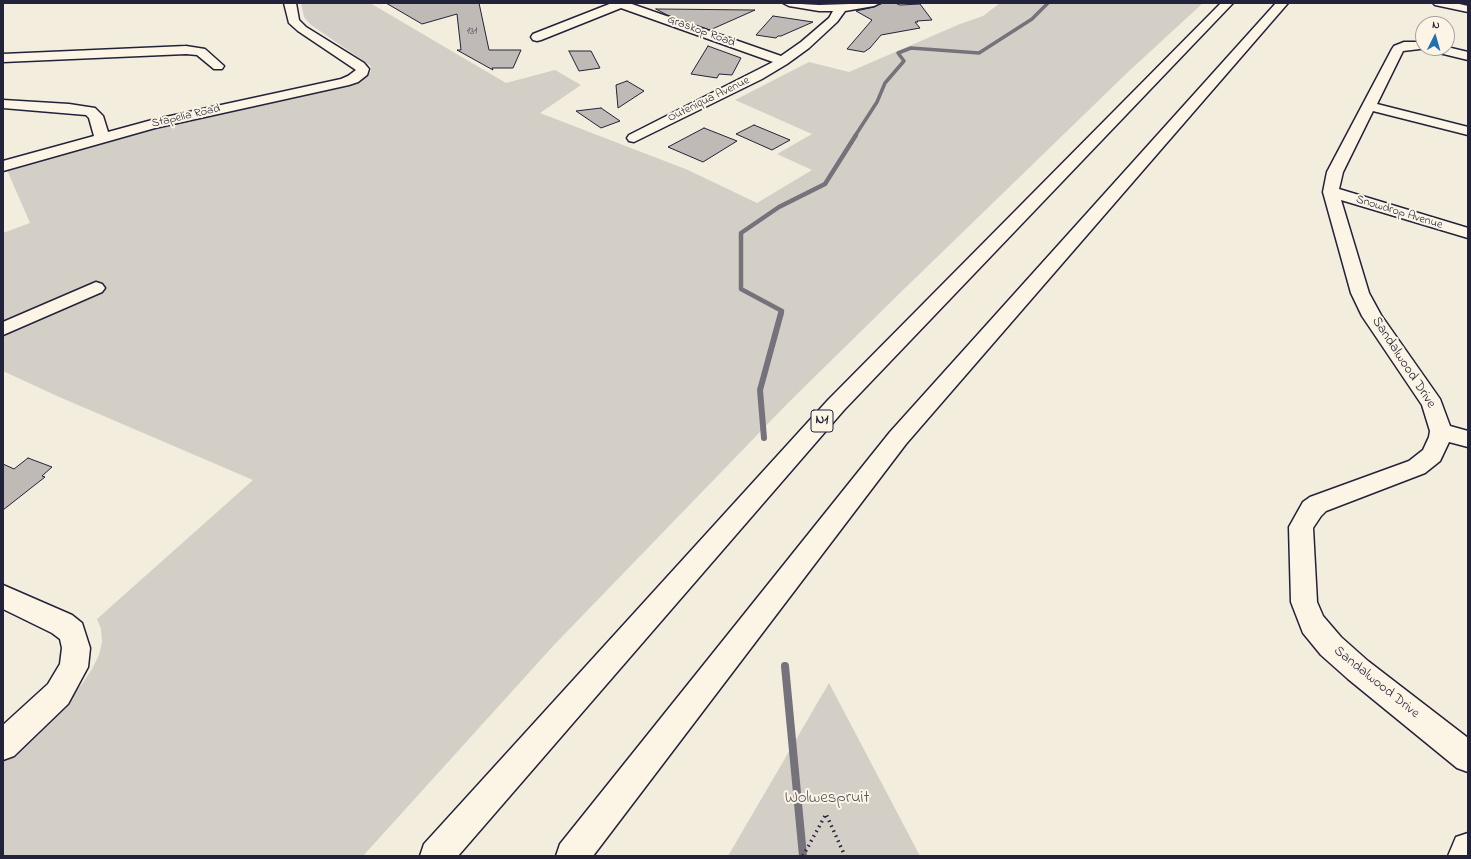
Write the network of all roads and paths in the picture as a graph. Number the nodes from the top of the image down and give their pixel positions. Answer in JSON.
{"nodes":[{"id":1,"x":290,"y":3,"type":"edge"},
{"id":2,"x":619,"y":3,"type":"edge"},
{"id":3,"x":789,"y":3,"type":"edge"},
{"id":4,"x":874,"y":3,"type":"edge"},
{"id":5,"x":1227,"y":3,"type":"edge"},
{"id":6,"x":1282,"y":3,"type":"edge"},
{"id":7,"x":1439,"y":3,"type":"edge"},
{"id":8,"x":844,"y":6,"type":"edge"},
{"id":9,"x":1468,"y":9,"type":"edge"},
{"id":10,"x":537,"y":37,"type":"dead end"},
{"id":11,"x":1415,"y":46,"type":"edge"},
{"id":12,"x":1455,"y":53,"type":"edge"},
{"id":13,"x":1468,"y":56,"type":"edge"},
{"id":14,"x":3,"y":58,"type":"edge"},
{"id":15,"x":783,"y":61,"type":"junction"},
{"id":16,"x":218,"y":66,"type":"dead end"},
{"id":17,"x":3,"y":104,"type":"edge"},
{"id":18,"x":1370,"y":106,"type":"junction"},
{"id":19,"x":1468,"y":131,"type":"edge"},
{"id":20,"x":102,"y":137,"type":"junction"},
{"id":21,"x":634,"y":138,"type":"dead end"},
{"id":22,"x":3,"y":166,"type":"edge"},
{"id":23,"x":1331,"y":192,"type":"junction"},
{"id":24,"x":1468,"y":233,"type":"edge"},
{"id":25,"x":96,"y":288,"type":"dead end"},
{"id":26,"x":3,"y":329,"type":"edge"},
{"id":27,"x":1440,"y":431,"type":"junction"},
{"id":28,"x":1468,"y":439,"type":"edge"},
{"id":29,"x":3,"y":596,"type":"edge"},
{"id":30,"x":3,"y":745,"type":"edge"},
{"id":31,"x":1468,"y":757,"type":"edge"},
{"id":32,"x":1468,"y":849,"type":"edge"},
{"id":33,"x":436,"y":856,"type":"edge"},
{"id":34,"x":572,"y":856,"type":"edge"},
{"id":35,"x":803,"y":856,"type":"edge"},
{"id":36,"x":845,"y":856,"type":"edge"},
{"id":37,"x":1464,"y":856,"type":"edge"}],
"edges":[{"from":1,"to":20,"type":"main road","name":"Stapelia Road"},
{"from":2,"to":10,"type":"main road"},
{"from":2,"to":15,"type":"main road","name":"Graskop Road"},
{"from":3,"to":8,"type":"main road"},
{"from":4,"to":8,"type":"main road"},
{"from":5,"to":33,"type":"main road","number":"N1"},
{"from":6,"to":34,"type":"main road"},
{"from":7,"to":9,"type":"main road"},
{"from":8,"to":15,"type":"main road","name":"Outeniqua Avenue"},
{"from":11,"to":18,"type":"main road","name":"Sandalwood Drive"},
{"from":12,"to":13,"type":"main road"},
{"from":14,"to":16,"type":"main road"},
{"from":15,"to":21,"type":"main road","name":"Outeniqua Avenue"},
{"from":17,"to":20,"type":"main road"},
{"from":18,"to":19,"type":"main road"},
{"from":18,"to":23,"type":"main road","name":"Sandalwood Drive"},
{"from":20,"to":22,"type":"main road","name":"Stapelia Road"},
{"from":23,"to":24,"type":"main road","name":"Snowdrop Avenue"},
{"from":23,"to":27,"type":"main road","name":"Sandalwood Drive"},
{"from":25,"to":26,"type":"main road"},
{"from":27,"to":28,"type":"main road"},
{"from":27,"to":31,"type":"main road","name":"Sandalwood Drive"},
{"from":29,"to":30,"type":"main road"},
{"from":32,"to":37,"type":"main road"},
{"from":35,"to":36,"type":"path"}]}
